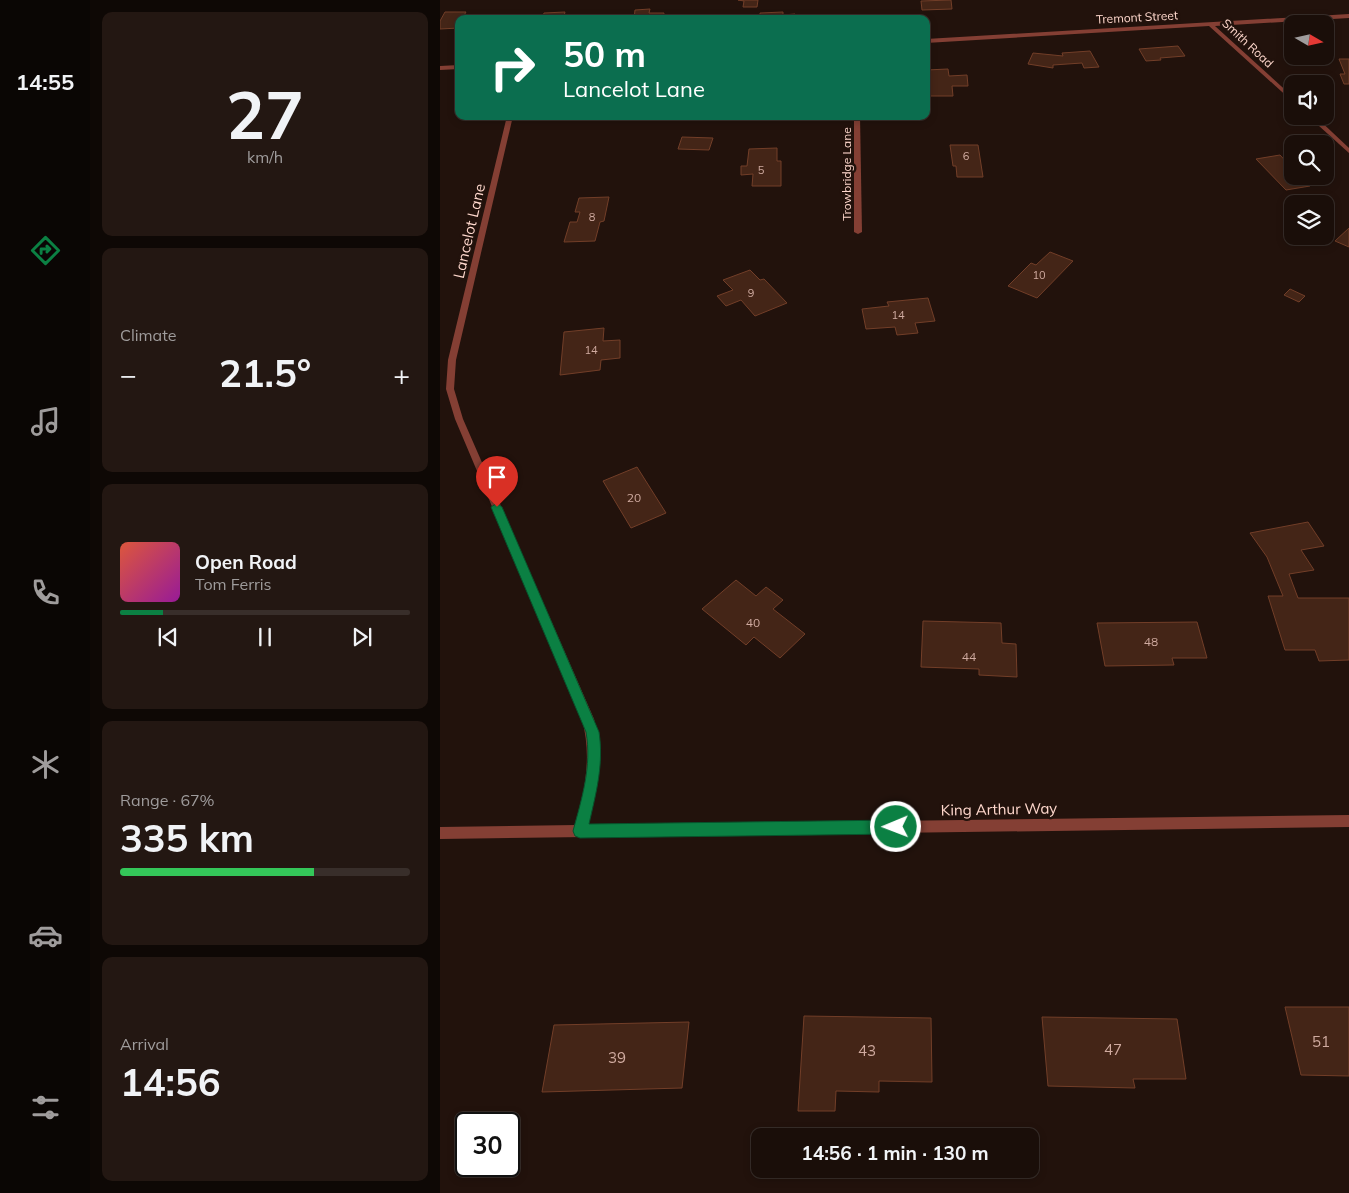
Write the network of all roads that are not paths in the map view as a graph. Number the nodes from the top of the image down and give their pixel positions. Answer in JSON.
{"nodes":[{"id":1,"x":1349,"y":16,"type":"edge"},
{"id":2,"x":1210,"y":24,"type":"junction"},
{"id":3,"x":930,"y":41,"type":"edge"},
{"id":4,"x":455,"y":66,"type":"edge"},
{"id":5,"x":440,"y":68,"type":"edge"},
{"id":6,"x":1284,"y":93,"type":"edge"},
{"id":7,"x":509,"y":120,"type":"edge"},
{"id":8,"x":856,"y":120,"type":"edge"},
{"id":9,"x":1321,"y":125,"type":"edge"},
{"id":10,"x":1349,"y":151,"type":"edge"},
{"id":11,"x":858,"y":232,"type":"dead end"},
{"id":12,"x":1349,"y":821,"type":"edge"},
{"id":13,"x":580,"y":831,"type":"junction"},
{"id":14,"x":440,"y":833,"type":"edge"}],
"edges":[{"from":1,"to":2,"type":"street","name":"Tremont Street"},
{"from":2,"to":3,"type":"street","name":"Tremont Street"},
{"from":2,"to":6,"type":"street","name":"Smith Road"},
{"from":4,"to":5,"type":"street"},
{"from":7,"to":13,"type":"street","name":"Lancelot Lane"},
{"from":8,"to":11,"type":"street","name":"Trowbridge Lane"},
{"from":9,"to":10,"type":"street"},
{"from":12,"to":13,"type":"street","name":"King Arthur Way"},
{"from":13,"to":14,"type":"street","name":"King Arthur Way"}]}
